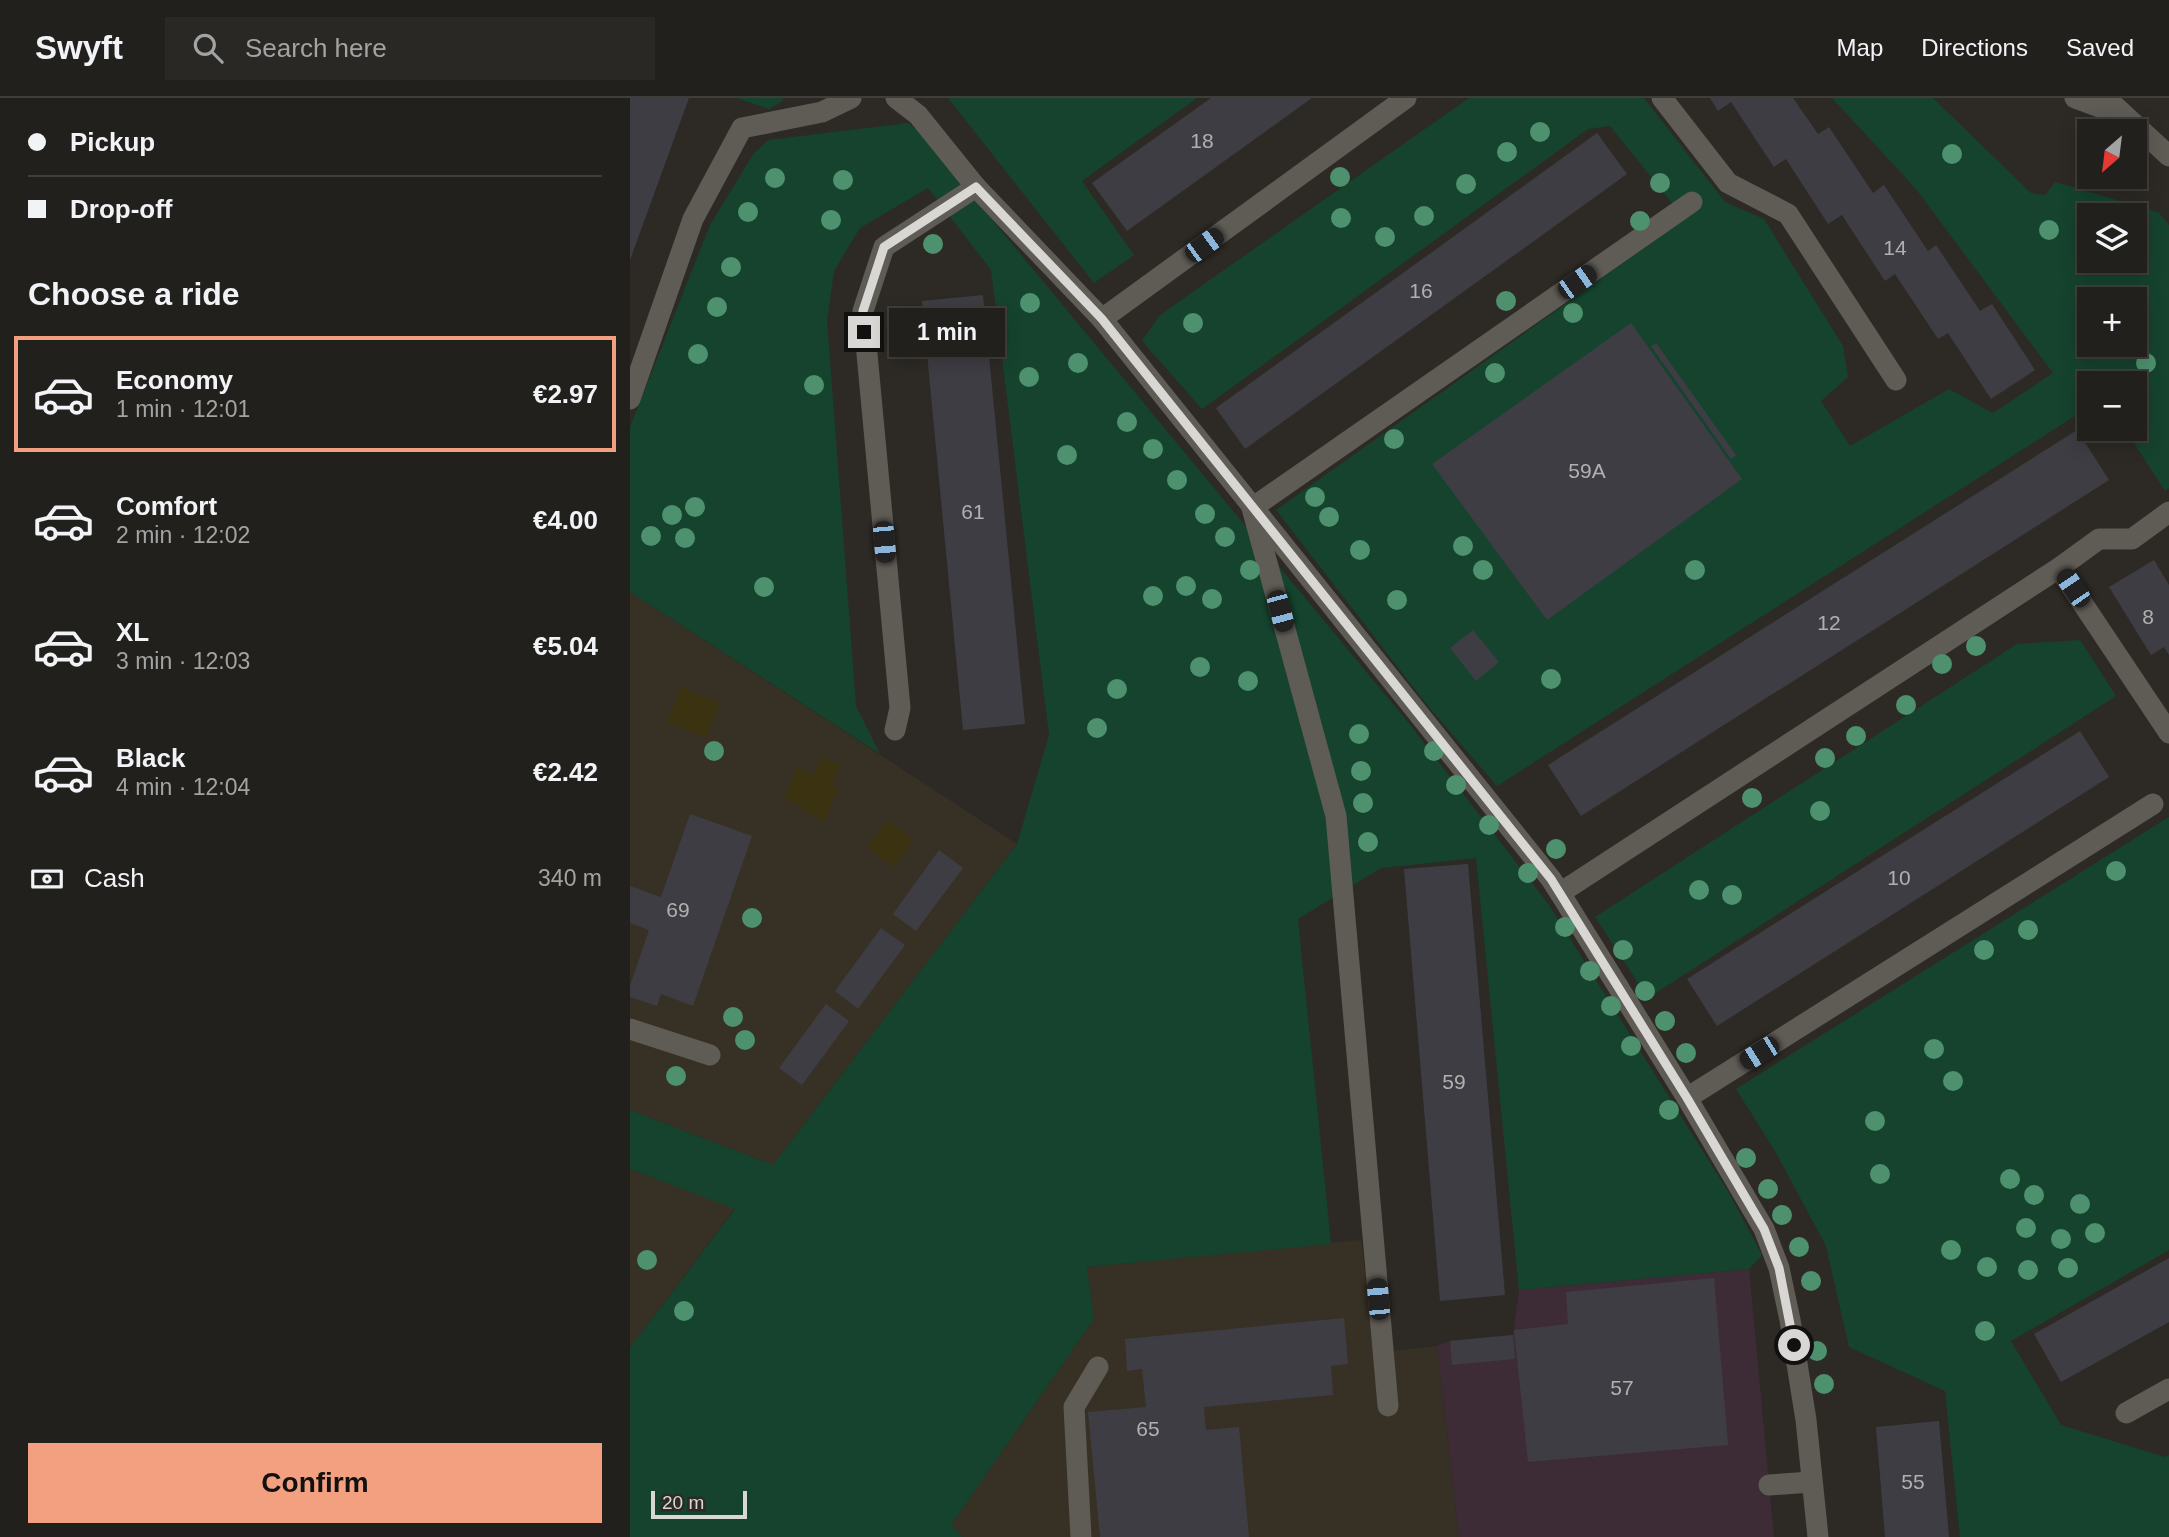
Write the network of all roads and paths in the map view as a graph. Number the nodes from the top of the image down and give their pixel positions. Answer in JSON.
{"nodes":[{"id":1,"x":852,"y":98,"type":"edge"},
{"id":2,"x":896,"y":98,"type":"edge"},
{"id":3,"x":1406,"y":98,"type":"edge"},
{"id":4,"x":1662,"y":98,"type":"edge"},
{"id":5,"x":2075,"y":98,"type":"edge"},
{"id":6,"x":2106,"y":98,"type":"edge"},
{"id":7,"x":2127,"y":117,"type":"junction"},
{"id":8,"x":2169,"y":156,"type":"edge"},
{"id":9,"x":976,"y":187,"type":"junction"},
{"id":10,"x":1692,"y":202,"type":"dead end"},
{"id":11,"x":1102,"y":319,"type":"junction"},
{"id":12,"x":1896,"y":380,"type":"dead end"},
{"id":13,"x":630,"y":399,"type":"edge"},
{"id":14,"x":1252,"y":508,"type":"junction"},
{"id":15,"x":2169,"y":512,"type":"edge"},
{"id":16,"x":2059,"y":568,"type":"junction"},
{"id":17,"x":895,"y":730,"type":"dead end"},
{"id":18,"x":2169,"y":733,"type":"edge"},
{"id":19,"x":2153,"y":804,"type":"dead end"},
{"id":20,"x":1560,"y":892,"type":"junction"},
{"id":21,"x":630,"y":1029,"type":"edge"},
{"id":22,"x":710,"y":1055,"type":"dead end"},
{"id":23,"x":1687,"y":1098,"type":"junction"},
{"id":24,"x":1098,"y":1367,"type":"dead end"},
{"id":25,"x":2169,"y":1389,"type":"edge"},
{"id":26,"x":1388,"y":1406,"type":"dead end"},
{"id":27,"x":2126,"y":1413,"type":"dead end"},
{"id":28,"x":1811,"y":1482,"type":"junction"},
{"id":29,"x":1769,"y":1485,"type":"dead end"},
{"id":30,"x":1081,"y":1537,"type":"edge"},
{"id":31,"x":1818,"y":1537,"type":"edge"}],
"edges":[{"from":1,"to":13,"type":"street"},
{"from":2,"to":9,"type":"street"},
{"from":3,"to":11,"type":"street"},
{"from":4,"to":12,"type":"street"},
{"from":5,"to":7,"type":"street"},
{"from":6,"to":7,"type":"street"},
{"from":7,"to":8,"type":"street"},
{"from":9,"to":11,"type":"street"},
{"from":9,"to":17,"type":"street"},
{"from":10,"to":14,"type":"street"},
{"from":11,"to":14,"type":"street"},
{"from":14,"to":20,"type":"street"},
{"from":14,"to":26,"type":"street"},
{"from":15,"to":16,"type":"street"},
{"from":16,"to":18,"type":"street"},
{"from":16,"to":20,"type":"street"},
{"from":19,"to":23,"type":"street"},
{"from":20,"to":23,"type":"street"},
{"from":21,"to":22,"type":"street"},
{"from":23,"to":28,"type":"street"},
{"from":24,"to":30,"type":"street"},
{"from":25,"to":27,"type":"street"},
{"from":28,"to":29,"type":"street"},
{"from":28,"to":31,"type":"street"}]}
